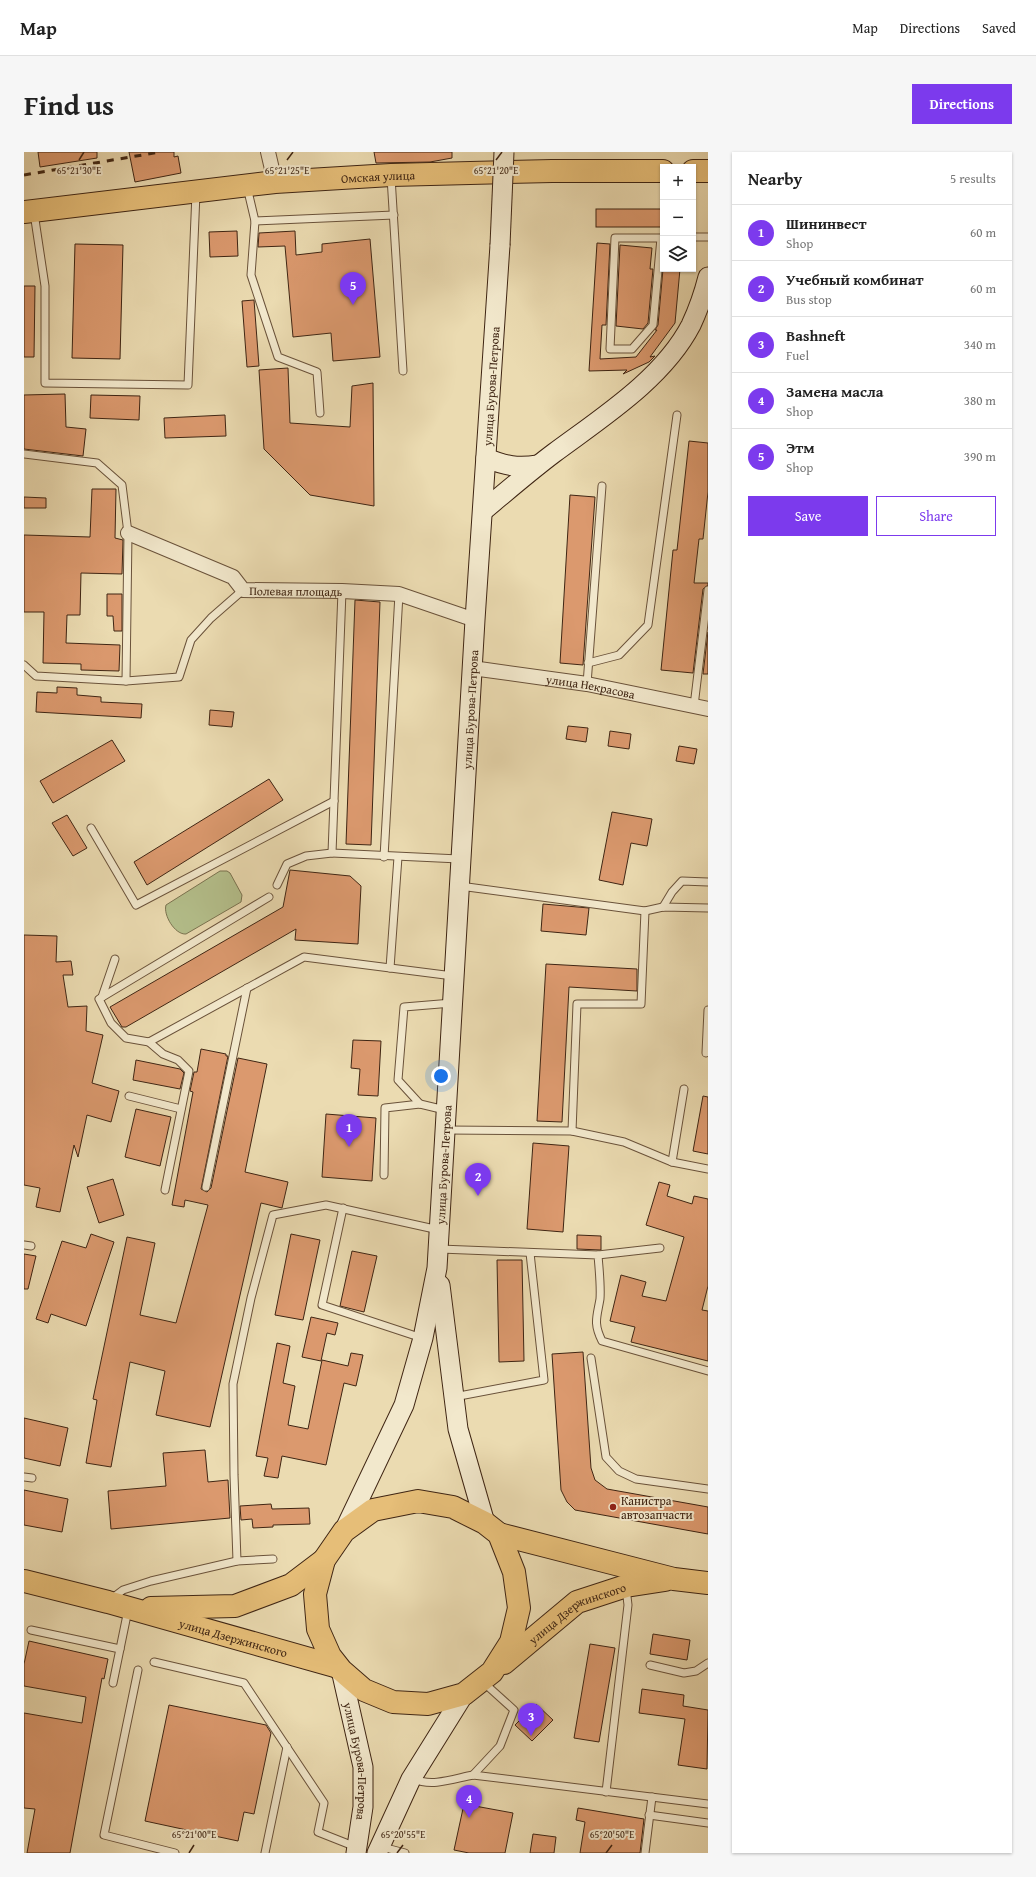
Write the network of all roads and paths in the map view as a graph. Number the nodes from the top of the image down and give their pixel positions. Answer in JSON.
{"nodes":[{"id":1,"x":268,"y":152,"type":"edge"},
{"id":2,"x":504,"y":152,"type":"edge"},
{"id":3,"x":660,"y":171,"type":"edge"},
{"id":4,"x":696,"y":171,"type":"edge"},
{"id":5,"x":708,"y":171,"type":"edge"},
{"id":6,"x":391,"y":175,"type":"junction"},
{"id":7,"x":274,"y":182,"type":"junction"},
{"id":8,"x":247,"y":185,"type":"junction"},
{"id":9,"x":196,"y":191,"type":"junction"},
{"id":10,"x":29,"y":212,"type":"edge"},
{"id":11,"x":394,"y":215,"type":"junction"},
{"id":12,"x":255,"y":221,"type":"junction"},
{"id":13,"x":696,"y":237,"type":"edge"},
{"id":14,"x":708,"y":237,"type":"edge"},
{"id":15,"x":662,"y":238,"type":"edge"},
{"id":16,"x":708,"y":277,"type":"edge"},
{"id":17,"x":403,"y":371,"type":"dead end"},
{"id":18,"x":320,"y":412,"type":"dead end"},
{"id":19,"x":677,"y":415,"type":"dead end"},
{"id":20,"x":24,"y":454,"type":"edge"},
{"id":21,"x":486,"y":458,"type":"junction"},
{"id":22,"x":538,"y":464,"type":"junction"},
{"id":23,"x":602,"y":486,"type":"dead end"},
{"id":24,"x":483,"y":510,"type":"junction"},
{"id":25,"x":128,"y":533,"type":"junction"},
{"id":26,"x":243,"y":590,"type":"junction"},
{"id":27,"x":708,"y":590,"type":"edge"},
{"id":28,"x":342,"y":591,"type":"junction"},
{"id":29,"x":399,"y":594,"type":"junction"},
{"id":30,"x":475,"y":620,"type":"junction"},
{"id":31,"x":588,"y":663,"type":"junction"},
{"id":32,"x":24,"y":665,"type":"edge"},
{"id":33,"x":472,"y":668,"type":"junction"},
{"id":34,"x":126,"y":681,"type":"junction"},
{"id":35,"x":587,"y":684,"type":"junction"},
{"id":36,"x":701,"y":707,"type":"edge"},
{"id":37,"x":334,"y":801,"type":"junction"},
{"id":38,"x":91,"y":828,"type":"dead end"},
{"id":39,"x":332,"y":853,"type":"junction"},
{"id":40,"x":384,"y":857,"type":"junction"},
{"id":41,"x":398,"y":857,"type":"junction"},
{"id":42,"x":462,"y":859,"type":"junction"},
{"id":43,"x":708,"y":882,"type":"edge"},
{"id":44,"x":276,"y":885,"type":"dead end"},
{"id":45,"x":460,"y":886,"type":"junction"},
{"id":46,"x":269,"y":897,"type":"dead end"},
{"id":47,"x":663,"y":907,"type":"junction"},
{"id":48,"x":708,"y":908,"type":"edge"},
{"id":49,"x":645,"y":911,"type":"junction"},
{"id":50,"x":115,"y":959,"type":"dead end"},
{"id":51,"x":390,"y":968,"type":"junction"},
{"id":52,"x":455,"y":976,"type":"junction"},
{"id":53,"x":247,"y":988,"type":"junction"},
{"id":54,"x":102,"y":997,"type":"junction"},
{"id":55,"x":454,"y":1003,"type":"junction"},
{"id":56,"x":708,"y":1010,"type":"edge"},
{"id":57,"x":149,"y":1042,"type":"junction"},
{"id":58,"x":706,"y":1053,"type":"dead end"},
{"id":59,"x":684,"y":1089,"type":"dead end"},
{"id":60,"x":129,"y":1096,"type":"dead end"},
{"id":61,"x":420,"y":1104,"type":"junction"},
{"id":62,"x":181,"y":1110,"type":"junction"},
{"id":63,"x":448,"y":1111,"type":"junction"},
{"id":64,"x":446,"y":1130,"type":"junction"},
{"id":65,"x":572,"y":1131,"type":"junction"},
{"id":66,"x":672,"y":1162,"type":"junction"},
{"id":67,"x":708,"y":1169,"type":"edge"},
{"id":68,"x":384,"y":1175,"type":"dead end"},
{"id":69,"x":206,"y":1187,"type":"dead end"},
{"id":70,"x":165,"y":1190,"type":"dead end"},
{"id":71,"x":343,"y":1208,"type":"junction"},
{"id":72,"x":441,"y":1230,"type":"junction"},
{"id":73,"x":660,"y":1248,"type":"dead end"},
{"id":74,"x":440,"y":1249,"type":"junction"},
{"id":75,"x":530,"y":1252,"type":"junction"},
{"id":76,"x":598,"y":1255,"type":"junction"},
{"id":77,"x":438,"y":1268,"type":"junction"},
{"id":78,"x":423,"y":1338,"type":"junction"},
{"id":79,"x":591,"y":1358,"type":"dead end"},
{"id":80,"x":708,"y":1371,"type":"edge"},
{"id":81,"x":454,"y":1397,"type":"junction"},
{"id":82,"x":24,"y":1477,"type":"edge"},
{"id":83,"x":32,"y":1478,"type":"dead end"},
{"id":84,"x":708,"y":1489,"type":"edge"},
{"id":85,"x":492,"y":1529,"type":"junction"},
{"id":86,"x":344,"y":1531,"type":"junction"},
{"id":87,"x":273,"y":1559,"type":"dead end"},
{"id":88,"x":237,"y":1560,"type":"junction"},
{"id":89,"x":324,"y":1560,"type":"junction"},
{"id":90,"x":674,"y":1578,"type":"junction"},
{"id":91,"x":24,"y":1581,"type":"edge"},
{"id":92,"x":708,"y":1583,"type":"edge"},
{"id":93,"x":626,"y":1586,"type":"junction"},
{"id":94,"x":108,"y":1602,"type":"junction"},
{"id":95,"x":128,"y":1608,"type":"junction"},
{"id":96,"x":31,"y":1630,"type":"dead end"},
{"id":97,"x":120,"y":1649,"type":"junction"},
{"id":98,"x":154,"y":1662,"type":"dead end"},
{"id":99,"x":708,"y":1662,"type":"edge"},
{"id":100,"x":650,"y":1665,"type":"dead end"},
{"id":101,"x":340,"y":1669,"type":"junction"},
{"id":102,"x":138,"y":1670,"type":"dead end"},
{"id":103,"x":486,"y":1676,"type":"junction"},
{"id":104,"x":113,"y":1683,"type":"dead end"},
{"id":105,"x":464,"y":1694,"type":"junction"},
{"id":106,"x":287,"y":1747,"type":"junction"},
{"id":107,"x":473,"y":1775,"type":"junction"},
{"id":108,"x":410,"y":1778,"type":"junction"},
{"id":109,"x":606,"y":1792,"type":"junction"},
{"id":110,"x":652,"y":1797,"type":"junction"},
{"id":111,"x":708,"y":1804,"type":"edge"},
{"id":112,"x":649,"y":1815,"type":"junction"},
{"id":113,"x":708,"y":1823,"type":"edge"},
{"id":114,"x":356,"y":1850,"type":"edge"},
{"id":115,"x":378,"y":1850,"type":"edge"},
{"id":116,"x":175,"y":1853,"type":"edge"},
{"id":117,"x":264,"y":1853,"type":"edge"},
{"id":118,"x":405,"y":1853,"type":"edge"},
{"id":119,"x":645,"y":1853,"type":"edge"}],
"edges":[{"from":1,"to":7,"type":"street"},
{"from":2,"to":21,"type":"main road","name":"улица Бурова-Петрова","bridge":true},
{"from":3,"to":6,"type":"main road","name":"Омская улица"},
{"from":4,"to":5,"type":"main road"},
{"from":6,"to":7,"type":"main road","name":"Омская улица"},
{"from":6,"to":11,"type":"lane"},
{"from":7,"to":8,"type":"main road","name":"Омская улица"},
{"from":8,"to":9,"type":"main road","name":"Омская улица"},
{"from":8,"to":12,"type":"lane"},
{"from":9,"to":10,"type":"main road","name":"Омская улица"},
{"from":9,"to":10,"type":"lane"},
{"from":11,"to":12,"type":"lane"},
{"from":11,"to":17,"type":"lane"},
{"from":12,"to":18,"type":"lane"},
{"from":13,"to":14,"type":"lane"},
{"from":15,"to":15,"type":"lane"},
{"from":16,"to":22,"type":"main road"},
{"from":19,"to":31,"type":"lane"},
{"from":20,"to":25,"type":"lane"},
{"from":21,"to":22,"type":"main road"},
{"from":21,"to":24,"type":"main road","name":"улица Бурова-Петрова"},
{"from":22,"to":24,"type":"main road"},
{"from":23,"to":31,"type":"lane"},
{"from":24,"to":30,"type":"main road","name":"улица Бурова-Петрова"},
{"from":25,"to":26,"type":"street","name":"Полевая площадь"},
{"from":25,"to":34,"type":"lane"},
{"from":26,"to":28,"type":"street","name":"Полевая площадь"},
{"from":26,"to":34,"type":"lane"},
{"from":27,"to":36,"type":"lane"},
{"from":28,"to":29,"type":"street","name":"Полевая площадь"},
{"from":28,"to":37,"type":"lane"},
{"from":29,"to":30,"type":"street","name":"Полевая площадь"},
{"from":29,"to":40,"type":"lane"},
{"from":30,"to":33,"type":"main road","name":"улица Бурова-Петрова"},
{"from":31,"to":35,"type":"lane"},
{"from":32,"to":34,"type":"lane"},
{"from":33,"to":35,"type":"street","name":"улица Некрасова"},
{"from":33,"to":42,"type":"main road","name":"улица Бурова-Петрова"},
{"from":35,"to":36,"type":"street","name":"улица Некрасова"},
{"from":37,"to":38,"type":"lane"},
{"from":37,"to":39,"type":"lane"},
{"from":39,"to":40,"type":"lane"},
{"from":39,"to":44,"type":"lane"},
{"from":40,"to":41,"type":"lane"},
{"from":41,"to":42,"type":"lane"},
{"from":41,"to":51,"type":"lane"},
{"from":42,"to":45,"type":"main road","name":"улица Бурова-Петрова"},
{"from":43,"to":47,"type":"lane"},
{"from":45,"to":49,"type":"lane"},
{"from":45,"to":52,"type":"main road","name":"улица Бурова-Петрова"},
{"from":46,"to":54,"type":"lane"},
{"from":47,"to":48,"type":"lane"},
{"from":47,"to":49,"type":"lane"},
{"from":49,"to":65,"type":"lane"},
{"from":50,"to":54,"type":"lane"},
{"from":51,"to":52,"type":"lane"},
{"from":51,"to":53,"type":"lane"},
{"from":52,"to":55,"type":"main road","name":"улица Бурова-Петрова"},
{"from":53,"to":57,"type":"lane"},
{"from":53,"to":69,"type":"lane"},
{"from":54,"to":57,"type":"lane"},
{"from":55,"to":61,"type":"lane"},
{"from":55,"to":63,"type":"main road","name":"улица Бурова-Петрова"},
{"from":56,"to":58,"type":"lane"},
{"from":57,"to":62,"type":"lane"},
{"from":59,"to":66,"type":"lane"},
{"from":60,"to":62,"type":"lane"},
{"from":61,"to":63,"type":"lane"},
{"from":61,"to":68,"type":"lane"},
{"from":62,"to":70,"type":"lane"},
{"from":63,"to":64,"type":"main road","name":"улица Бурова-Петрова"},
{"from":64,"to":65,"type":"lane"},
{"from":64,"to":72,"type":"main road","name":"улица Бурова-Петрова"},
{"from":65,"to":66,"type":"lane"},
{"from":66,"to":67,"type":"lane"},
{"from":71,"to":72,"type":"lane"},
{"from":71,"to":78,"type":"lane"},
{"from":71,"to":88,"type":"lane"},
{"from":72,"to":74,"type":"main road","name":"улица Бурова-Петрова"},
{"from":73,"to":76,"type":"lane"},
{"from":74,"to":75,"type":"lane"},
{"from":74,"to":77,"type":"main road","name":"улица Бурова-Петрова"},
{"from":75,"to":76,"type":"lane"},
{"from":75,"to":81,"type":"lane"},
{"from":76,"to":80,"type":"lane"},
{"from":77,"to":78,"type":"main road","name":"улица Бурова-Петрова"},
{"from":77,"to":81,"type":"main road","name":"улица Бурова-Петрова"},
{"from":78,"to":86,"type":"main road","name":"улица Бурова-Петрова"},
{"from":79,"to":84,"type":"lane"},
{"from":81,"to":85,"type":"main road","name":"улица Бурова-Петрова"},
{"from":82,"to":83,"type":"lane"},
{"from":85,"to":86,"type":"main road","name":"улица Дзержинского"},
{"from":85,"to":90,"type":"main road","name":"улица Дзержинского"},
{"from":85,"to":103,"type":"main road"},
{"from":86,"to":89,"type":"main road","name":"улица Дзержинского"},
{"from":87,"to":88,"type":"lane"},
{"from":88,"to":94,"type":"lane"},
{"from":89,"to":95,"type":"main road","name":"улица Дзержинского"},
{"from":89,"to":101,"type":"main road"},
{"from":90,"to":92,"type":"main road","name":"улица Дзержинского"},
{"from":90,"to":93,"type":"main road","name":"улица Дзержинского"},
{"from":91,"to":94,"type":"main road","name":"улица Дзержинского"},
{"from":93,"to":103,"type":"main road","name":"улица Дзержинского"},
{"from":93,"to":109,"type":"lane"},
{"from":94,"to":95,"type":"main road","name":"улица Дзержинского"},
{"from":95,"to":97,"type":"lane"},
{"from":95,"to":101,"type":"main road","name":"улица Дзержинского"},
{"from":96,"to":97,"type":"lane"},
{"from":97,"to":104,"type":"lane"},
{"from":98,"to":106,"type":"lane"},
{"from":99,"to":100,"type":"lane"},
{"from":101,"to":105,"type":"main road"},
{"from":101,"to":114,"type":"main road","name":"улица Бурова-Петрова"},
{"from":102,"to":116,"type":"lane"},
{"from":103,"to":105,"type":"main road","name":"улица Дзержинского"},
{"from":103,"to":107,"type":"lane"},
{"from":105,"to":108,"type":"main road"},
{"from":106,"to":114,"type":"lane"},
{"from":106,"to":117,"type":"lane"},
{"from":107,"to":108,"type":"lane"},
{"from":107,"to":109,"type":"lane"},
{"from":108,"to":115,"type":"main road"},
{"from":109,"to":110,"type":"lane"},
{"from":110,"to":111,"type":"lane"},
{"from":110,"to":112,"type":"lane"},
{"from":112,"to":113,"type":"lane"},
{"from":112,"to":119,"type":"lane"},
{"from":115,"to":118,"type":"lane"}]}
